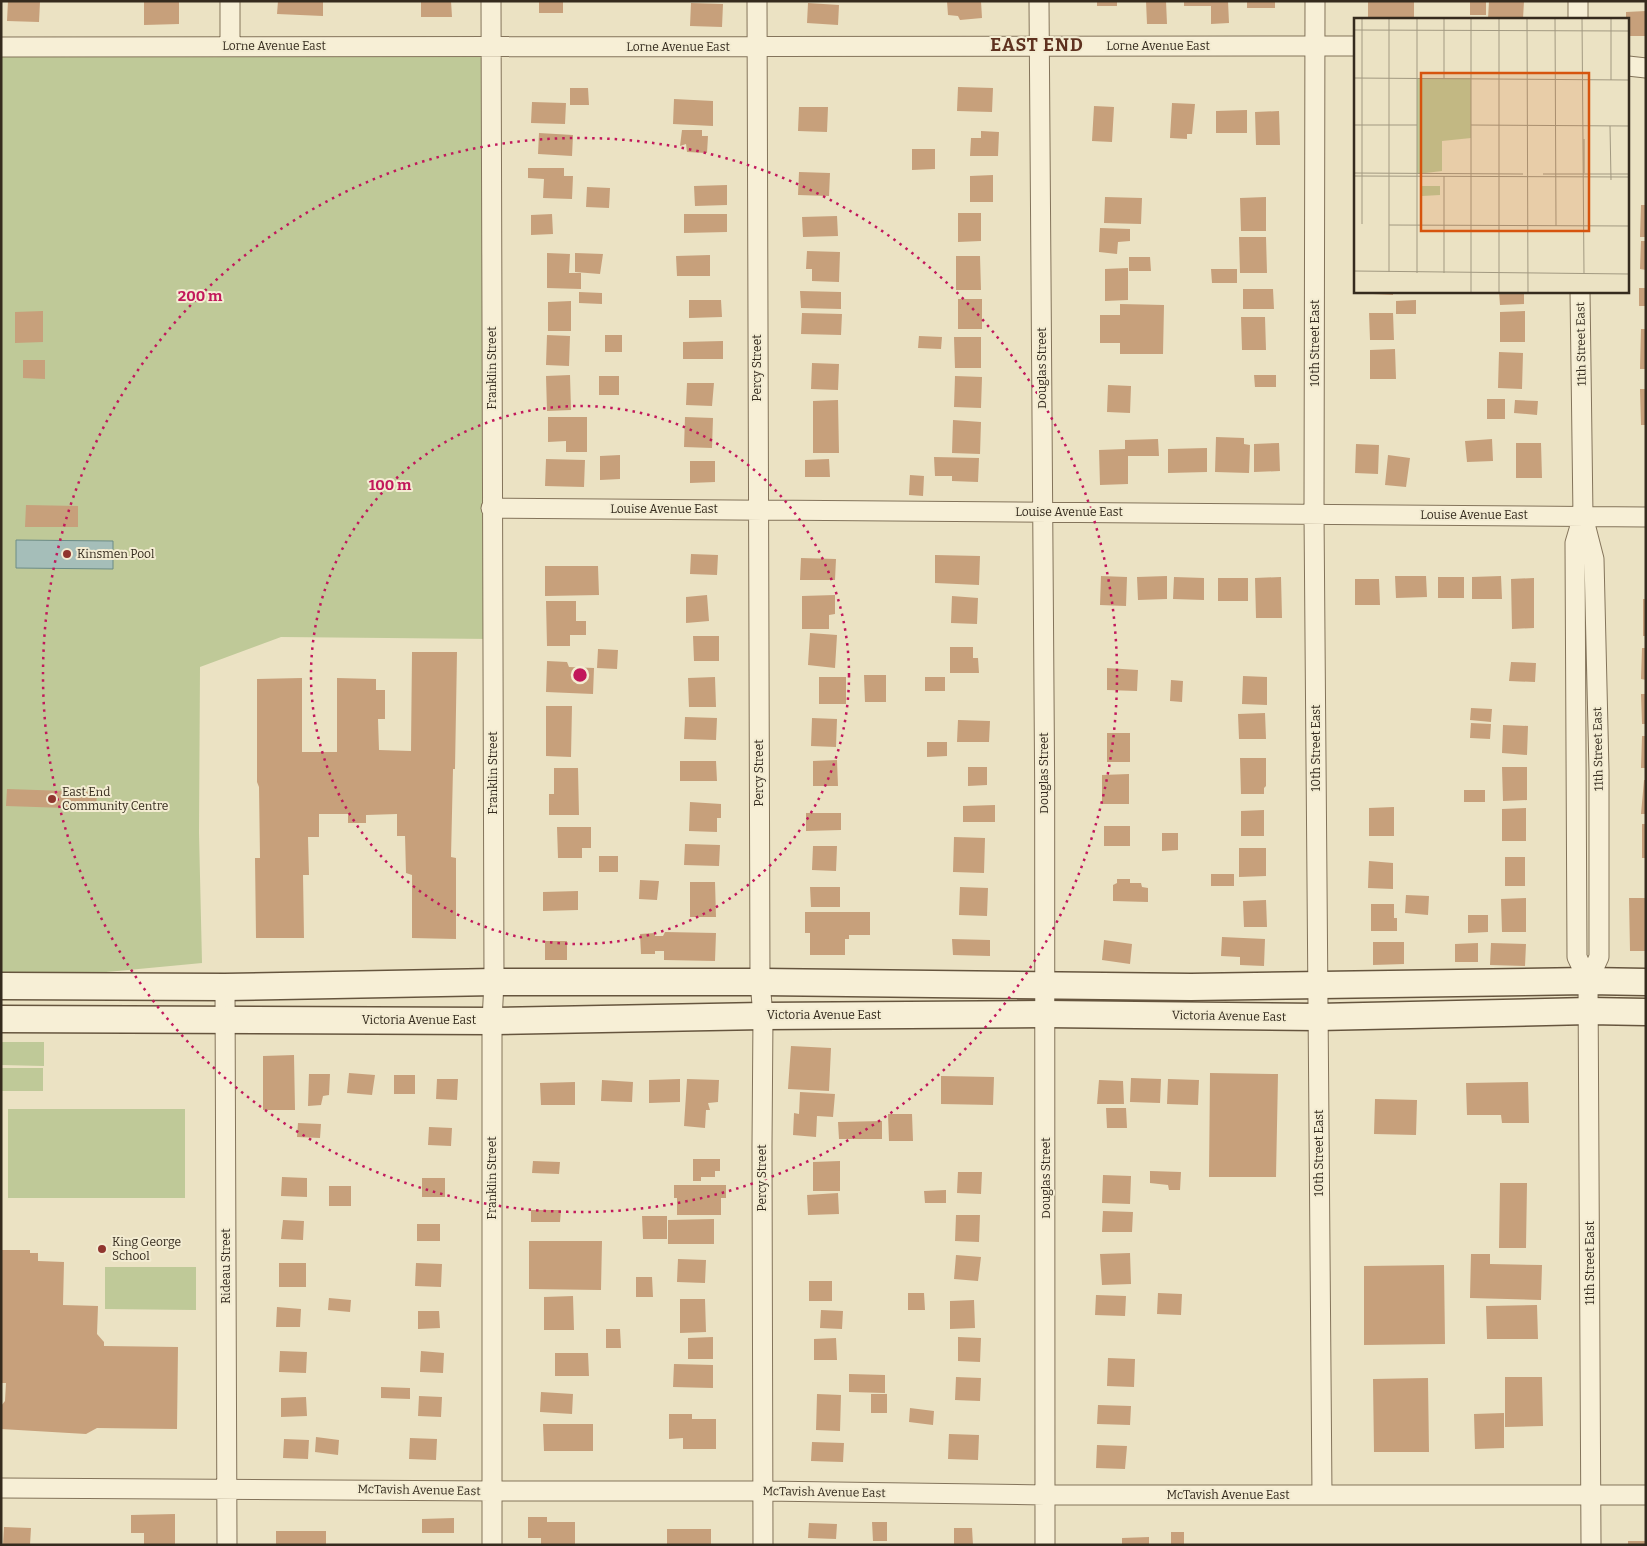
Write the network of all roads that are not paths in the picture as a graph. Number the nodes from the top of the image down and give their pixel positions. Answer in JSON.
{"nodes":[{"id":1,"x":230,"y":1,"type":"edge"},
{"id":2,"x":491,"y":1,"type":"edge"},
{"id":3,"x":757,"y":1,"type":"edge"},
{"id":4,"x":1039,"y":1,"type":"edge"},
{"id":5,"x":1315,"y":1,"type":"edge"},
{"id":6,"x":1578,"y":1,"type":"edge"},
{"id":7,"x":1578,"y":18,"type":"edge"},
{"id":8,"x":230,"y":46,"type":"junction"},
{"id":9,"x":1040,"y":46,"type":"junction"},
{"id":10,"x":1316,"y":46,"type":"junction"},
{"id":11,"x":1354,"y":46,"type":"edge"},
{"id":12,"x":1,"y":47,"type":"edge"},
{"id":13,"x":491,"y":47,"type":"junction"},
{"id":14,"x":757,"y":47,"type":"junction"},
{"id":15,"x":1630,"y":66,"type":"edge"},
{"id":16,"x":1646,"y":68,"type":"edge"},
{"id":17,"x":1580,"y":292,"type":"edge"},
{"id":18,"x":492,"y":508,"type":"junction"},
{"id":19,"x":758,"y":510,"type":"junction"},
{"id":20,"x":1042,"y":512,"type":"junction"},
{"id":21,"x":1314,"y":514,"type":"junction"},
{"id":22,"x":1583,"y":516,"type":"junction"},
{"id":23,"x":1646,"y":517,"type":"edge"},
{"id":24,"x":1588,"y":981,"type":"junction"},
{"id":25,"x":494,"y":982,"type":"junction"},
{"id":26,"x":760,"y":982,"type":"junction"},
{"id":27,"x":1646,"y":982,"type":"edge"},
{"id":28,"x":1318,"y":985,"type":"junction"},
{"id":29,"x":1,"y":986,"type":"edge"},
{"id":30,"x":1045,"y":986,"type":"junction"},
{"id":31,"x":225,"y":988,"type":"junction"},
{"id":32,"x":1589,"y":1011,"type":"junction"},
{"id":33,"x":1646,"y":1012,"type":"edge"},
{"id":34,"x":1046,"y":1014,"type":"junction"},
{"id":35,"x":763,"y":1016,"type":"junction"},
{"id":36,"x":1318,"y":1017,"type":"junction"},
{"id":37,"x":1,"y":1019,"type":"edge"},
{"id":38,"x":226,"y":1020,"type":"junction"},
{"id":39,"x":492,"y":1021,"type":"junction"},
{"id":40,"x":1,"y":1488,"type":"edge"},
{"id":41,"x":227,"y":1488,"type":"junction"},
{"id":42,"x":492,"y":1491,"type":"junction"},
{"id":43,"x":763,"y":1491,"type":"junction"},
{"id":44,"x":1045,"y":1495,"type":"junction"},
{"id":45,"x":1322,"y":1495,"type":"junction"},
{"id":46,"x":1591,"y":1495,"type":"junction"},
{"id":47,"x":1646,"y":1495,"type":"edge"},
{"id":48,"x":227,"y":1545,"type":"edge"},
{"id":49,"x":492,"y":1545,"type":"edge"},
{"id":50,"x":763,"y":1545,"type":"edge"},
{"id":51,"x":1045,"y":1545,"type":"edge"},
{"id":52,"x":1591,"y":1545,"type":"edge"}],
"edges":[{"from":1,"to":8,"type":"street"},
{"from":2,"to":13,"type":"street","name":"Franklin Street"},
{"from":3,"to":14,"type":"street","name":"Percy Street"},
{"from":4,"to":9,"type":"street","name":"Douglas Street"},
{"from":5,"to":10,"type":"street","name":"10th Street East"},
{"from":6,"to":7,"type":"street"},
{"from":8,"to":12,"type":"street","name":"Lorne Avenue East"},
{"from":8,"to":13,"type":"street","name":"Lorne Avenue East"},
{"from":9,"to":10,"type":"street","name":"Lorne Avenue East"},
{"from":9,"to":14,"type":"street","name":"Lorne Avenue East"},
{"from":9,"to":20,"type":"street","name":"Douglas Street"},
{"from":10,"to":11,"type":"street","name":"Lorne Avenue East"},
{"from":10,"to":21,"type":"street","name":"10th Street East"},
{"from":13,"to":14,"type":"street","name":"Lorne Avenue East"},
{"from":13,"to":18,"type":"street","name":"Franklin Street"},
{"from":14,"to":19,"type":"street","name":"Percy Street"},
{"from":15,"to":16,"type":"street"},
{"from":17,"to":22,"type":"street","name":"11th Street East"},
{"from":18,"to":19,"type":"street","name":"Louise Avenue East"},
{"from":18,"to":25,"type":"street","name":"Franklin Street"},
{"from":19,"to":20,"type":"street","name":"Louise Avenue East"},
{"from":19,"to":26,"type":"street","name":"Percy Street"},
{"from":20,"to":21,"type":"street","name":"Louise Avenue East"},
{"from":20,"to":30,"type":"street","name":"Douglas Street"},
{"from":21,"to":22,"type":"street","name":"Louise Avenue East"},
{"from":21,"to":28,"type":"street","name":"10th Street East"},
{"from":22,"to":23,"type":"street","name":"Louise Avenue East"},
{"from":22,"to":24,"type":"street","name":"11th Street East"},
{"from":24,"to":27,"type":"main road"},
{"from":24,"to":28,"type":"main road"},
{"from":24,"to":32,"type":"street","name":"11th Street East"},
{"from":25,"to":26,"type":"main road"},
{"from":25,"to":31,"type":"main road"},
{"from":25,"to":39,"type":"street","name":"Franklin Street"},
{"from":26,"to":30,"type":"main road"},
{"from":26,"to":35,"type":"street","name":"Percy Street"},
{"from":28,"to":30,"type":"main road"},
{"from":28,"to":36,"type":"street","name":"10th Street East"},
{"from":29,"to":31,"type":"main road"},
{"from":30,"to":34,"type":"street","name":"Douglas Street"},
{"from":31,"to":38,"type":"street","name":"Rideau Street"},
{"from":32,"to":33,"type":"main road","name":"Victoria Avenue East"},
{"from":32,"to":36,"type":"main road","name":"Victoria Avenue East"},
{"from":32,"to":46,"type":"street","name":"11th Street East"},
{"from":34,"to":35,"type":"main road","name":"Victoria Avenue East"},
{"from":34,"to":36,"type":"main road","name":"Victoria Avenue East"},
{"from":34,"to":44,"type":"street","name":"Douglas Street"},
{"from":35,"to":39,"type":"main road","name":"Victoria Avenue East"},
{"from":35,"to":43,"type":"street","name":"Percy Street"},
{"from":36,"to":45,"type":"street","name":"10th Street East"},
{"from":37,"to":38,"type":"main road","name":"Victoria Avenue East"},
{"from":38,"to":39,"type":"main road","name":"Victoria Avenue East"},
{"from":38,"to":41,"type":"street","name":"Rideau Street"},
{"from":39,"to":42,"type":"street","name":"Franklin Street"},
{"from":40,"to":41,"type":"street","name":"McTavish Avenue East"},
{"from":41,"to":42,"type":"street","name":"McTavish Avenue East"},
{"from":41,"to":48,"type":"street","name":"Rideau Street"},
{"from":42,"to":43,"type":"street","name":"McTavish Avenue East"},
{"from":42,"to":49,"type":"street","name":"Franklin Street"},
{"from":43,"to":44,"type":"street","name":"McTavish Avenue East"},
{"from":43,"to":50,"type":"street","name":"Percy Street"},
{"from":44,"to":45,"type":"street","name":"McTavish Avenue East"},
{"from":44,"to":51,"type":"street","name":"Douglas Street"},
{"from":45,"to":46,"type":"street","name":"McTavish Avenue East"},
{"from":46,"to":47,"type":"street","name":"McTavish Avenue East"},
{"from":46,"to":52,"type":"street","name":"11th Street East"}]}
